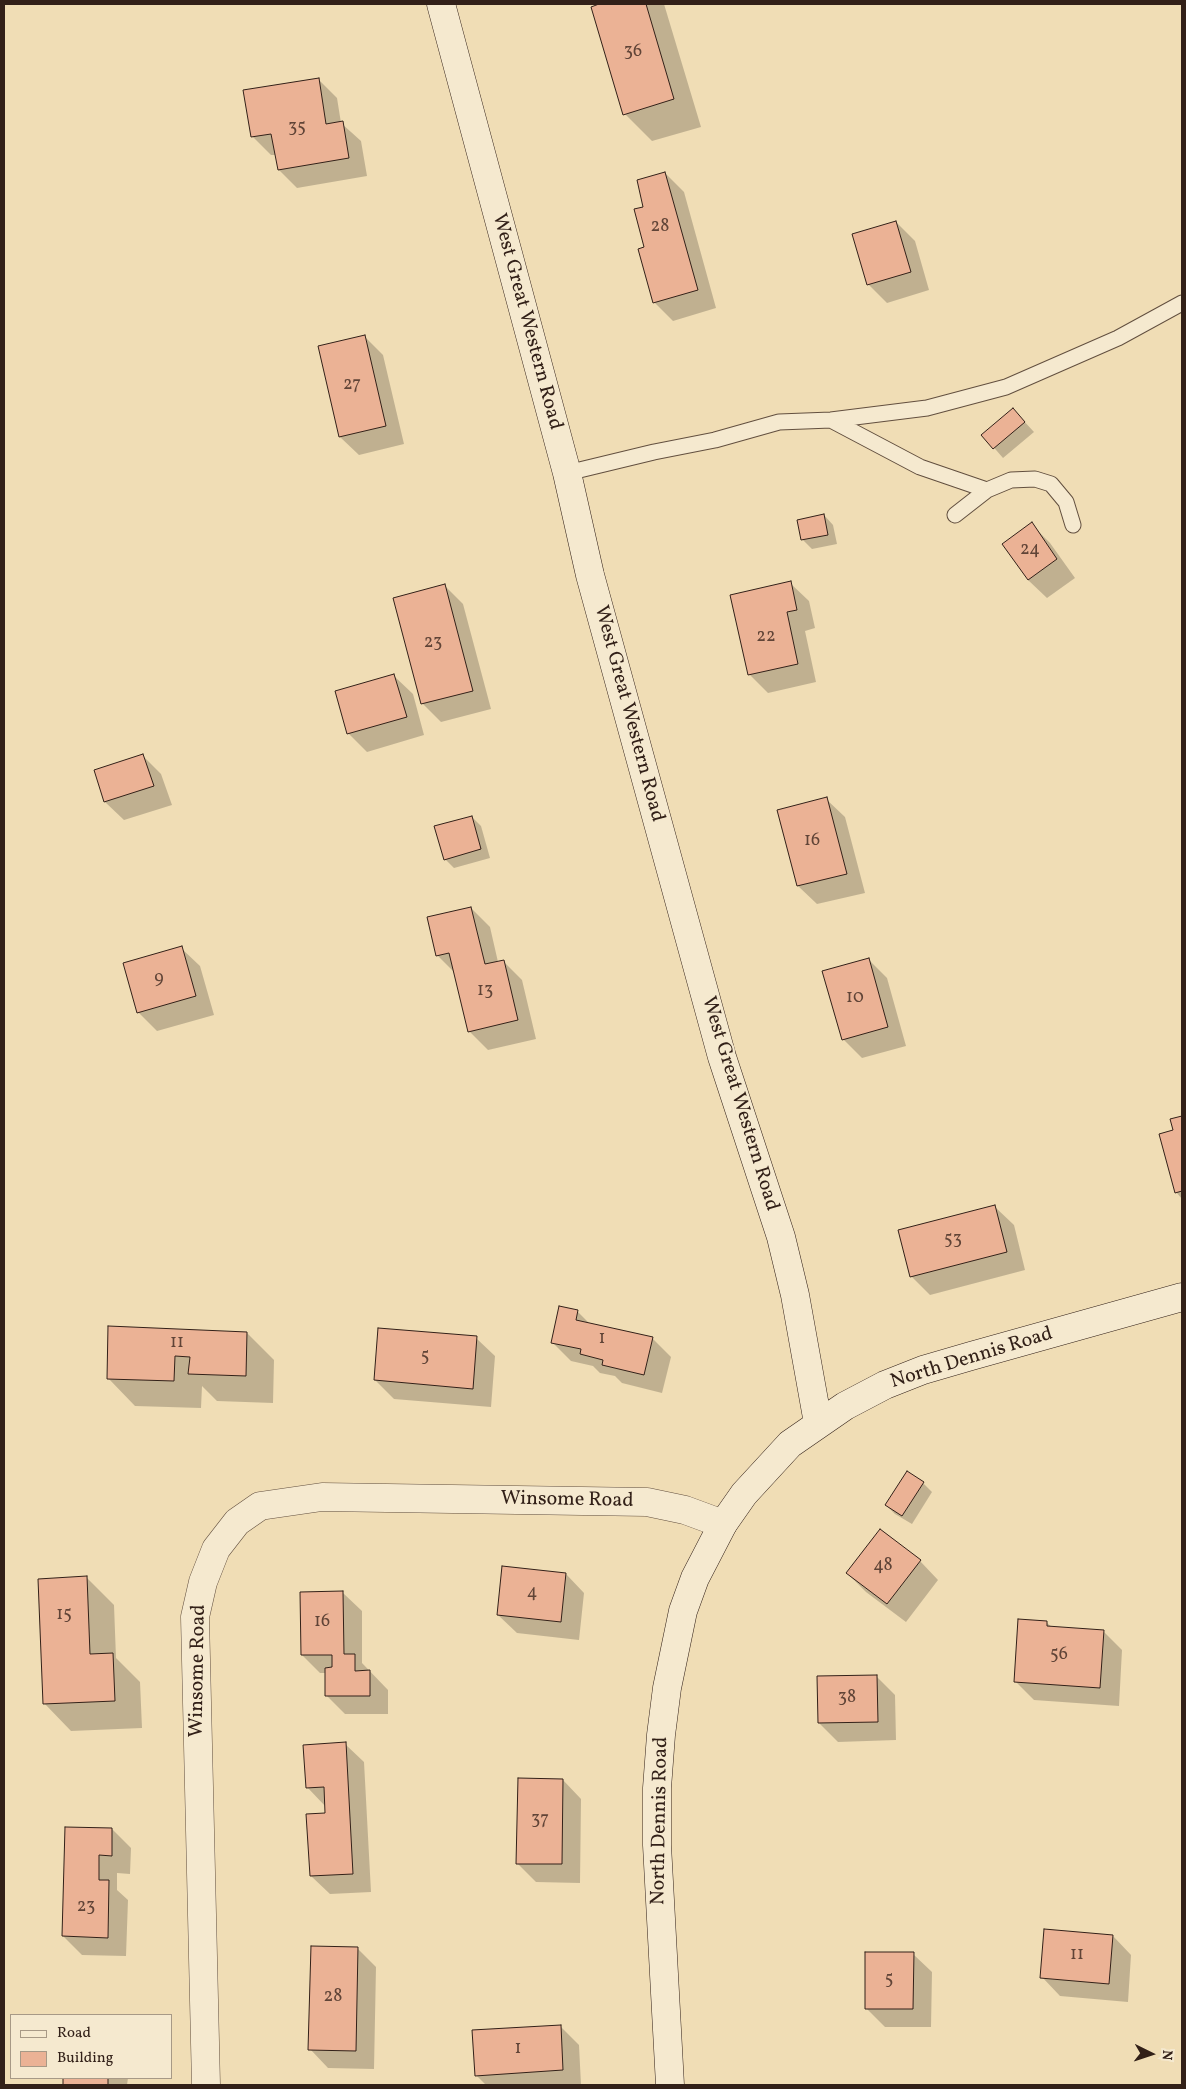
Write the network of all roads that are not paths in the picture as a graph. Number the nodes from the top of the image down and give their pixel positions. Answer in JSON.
{"nodes":[{"id":1,"x":441,"y":4,"type":"edge"},
{"id":2,"x":1182,"y":303,"type":"edge"},
{"id":3,"x":831,"y":420,"type":"junction"},
{"id":4,"x":567,"y":473,"type":"junction"},
{"id":5,"x":986,"y":490,"type":"junction"},
{"id":6,"x":955,"y":515,"type":"dead end"},
{"id":7,"x":1073,"y":525,"type":"dead end"},
{"id":8,"x":1182,"y":1297,"type":"edge"},
{"id":9,"x":818,"y":1423,"type":"junction"},
{"id":10,"x":723,"y":1524,"type":"junction"},
{"id":11,"x":206,"y":2085,"type":"edge"},
{"id":12,"x":670,"y":2085,"type":"edge"}],
"edges":[{"from":1,"to":4,"type":"street","name":"West Great Western Road"},
{"from":2,"to":3,"type":"lane"},
{"from":3,"to":4,"type":"lane"},
{"from":3,"to":5,"type":"lane"},
{"from":4,"to":9,"type":"street","name":"West Great Western Road"},
{"from":5,"to":6,"type":"lane"},
{"from":5,"to":7,"type":"lane"},
{"from":8,"to":9,"type":"street","name":"North Dennis Road"},
{"from":9,"to":10,"type":"street","name":"North Dennis Road"},
{"from":10,"to":11,"type":"street","name":"Winsome Road"},
{"from":10,"to":12,"type":"street","name":"North Dennis Road"}]}
